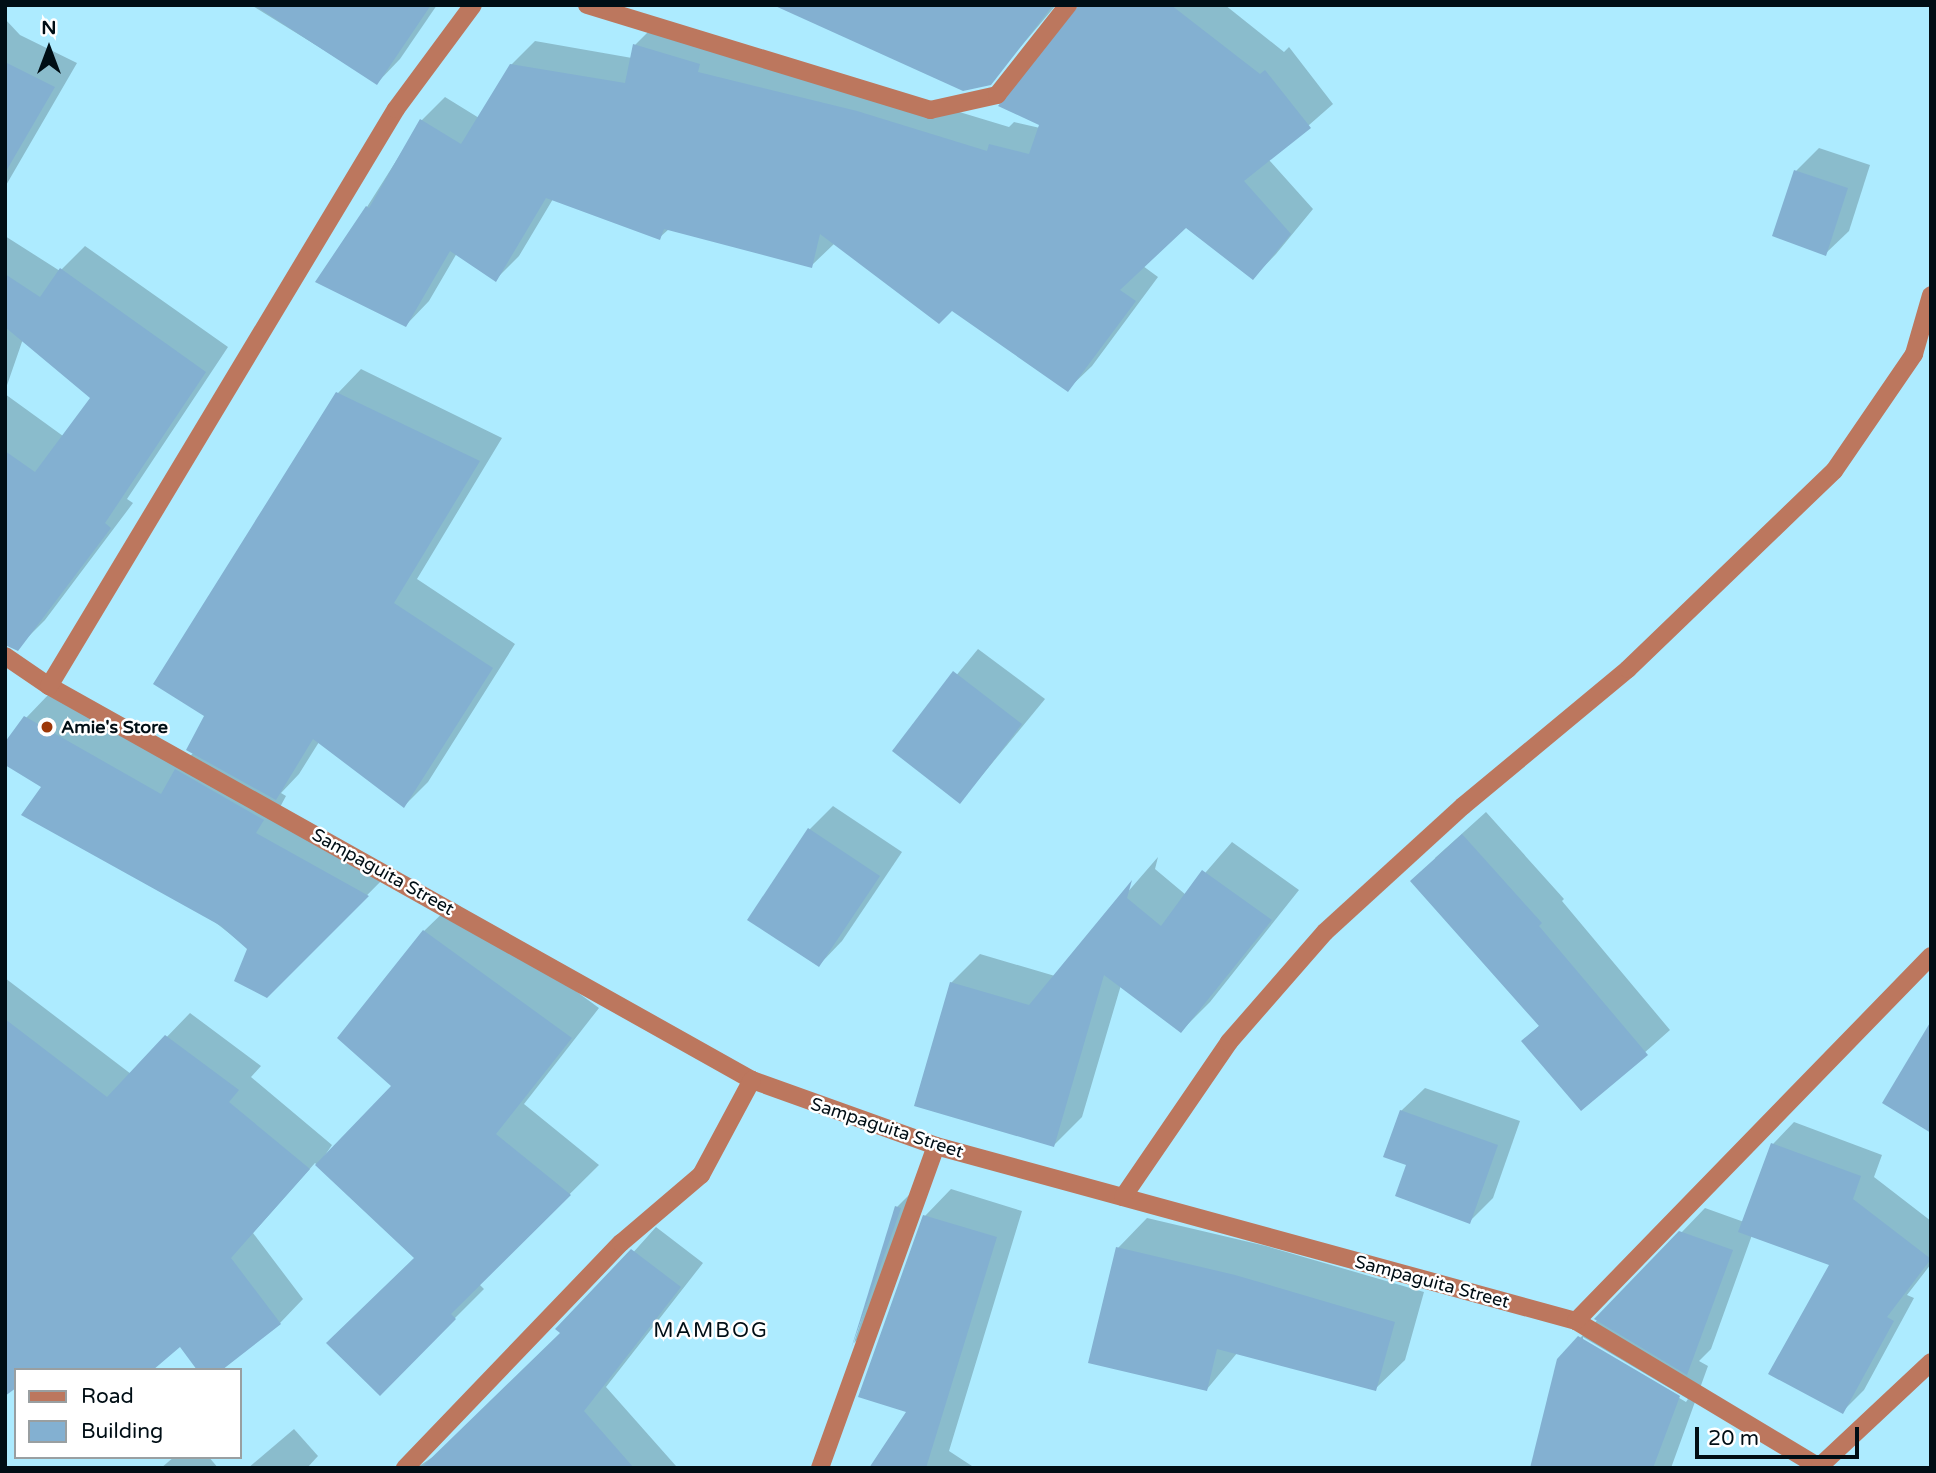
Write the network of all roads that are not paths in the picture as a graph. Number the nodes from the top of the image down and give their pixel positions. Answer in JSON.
{"nodes":[{"id":1,"x":473,"y":5,"type":"edge"},
{"id":2,"x":587,"y":5,"type":"edge"},
{"id":3,"x":1068,"y":5,"type":"edge"},
{"id":4,"x":1931,"y":295,"type":"edge"},
{"id":5,"x":8,"y":665,"type":"edge"},
{"id":6,"x":49,"y":685,"type":"junction"},
{"id":7,"x":1931,"y":956,"type":"edge"},
{"id":8,"x":752,"y":1080,"type":"junction"},
{"id":9,"x":936,"y":1146,"type":"junction"},
{"id":10,"x":1123,"y":1197,"type":"junction"},
{"id":11,"x":1576,"y":1321,"type":"junction"},
{"id":12,"x":1931,"y":1362,"type":"edge"},
{"id":13,"x":1821,"y":1467,"type":"edge"},
{"id":14,"x":405,"y":1468,"type":"edge"},
{"id":15,"x":820,"y":1468,"type":"edge"}],
"edges":[{"from":1,"to":6,"type":"street"},
{"from":2,"to":3,"type":"street"},
{"from":4,"to":10,"type":"street"},
{"from":5,"to":6,"type":"street","name":"Sampaguita Street"},
{"from":6,"to":8,"type":"street","name":"Sampaguita Street"},
{"from":7,"to":11,"type":"street"},
{"from":8,"to":9,"type":"street","name":"Sampaguita Street"},
{"from":8,"to":14,"type":"street"},
{"from":9,"to":10,"type":"street","name":"Sampaguita Street"},
{"from":9,"to":15,"type":"street"},
{"from":10,"to":11,"type":"street","name":"Sampaguita Street"},
{"from":11,"to":13,"type":"street","name":"Sampaguita Street"},
{"from":12,"to":13,"type":"street"}]}
